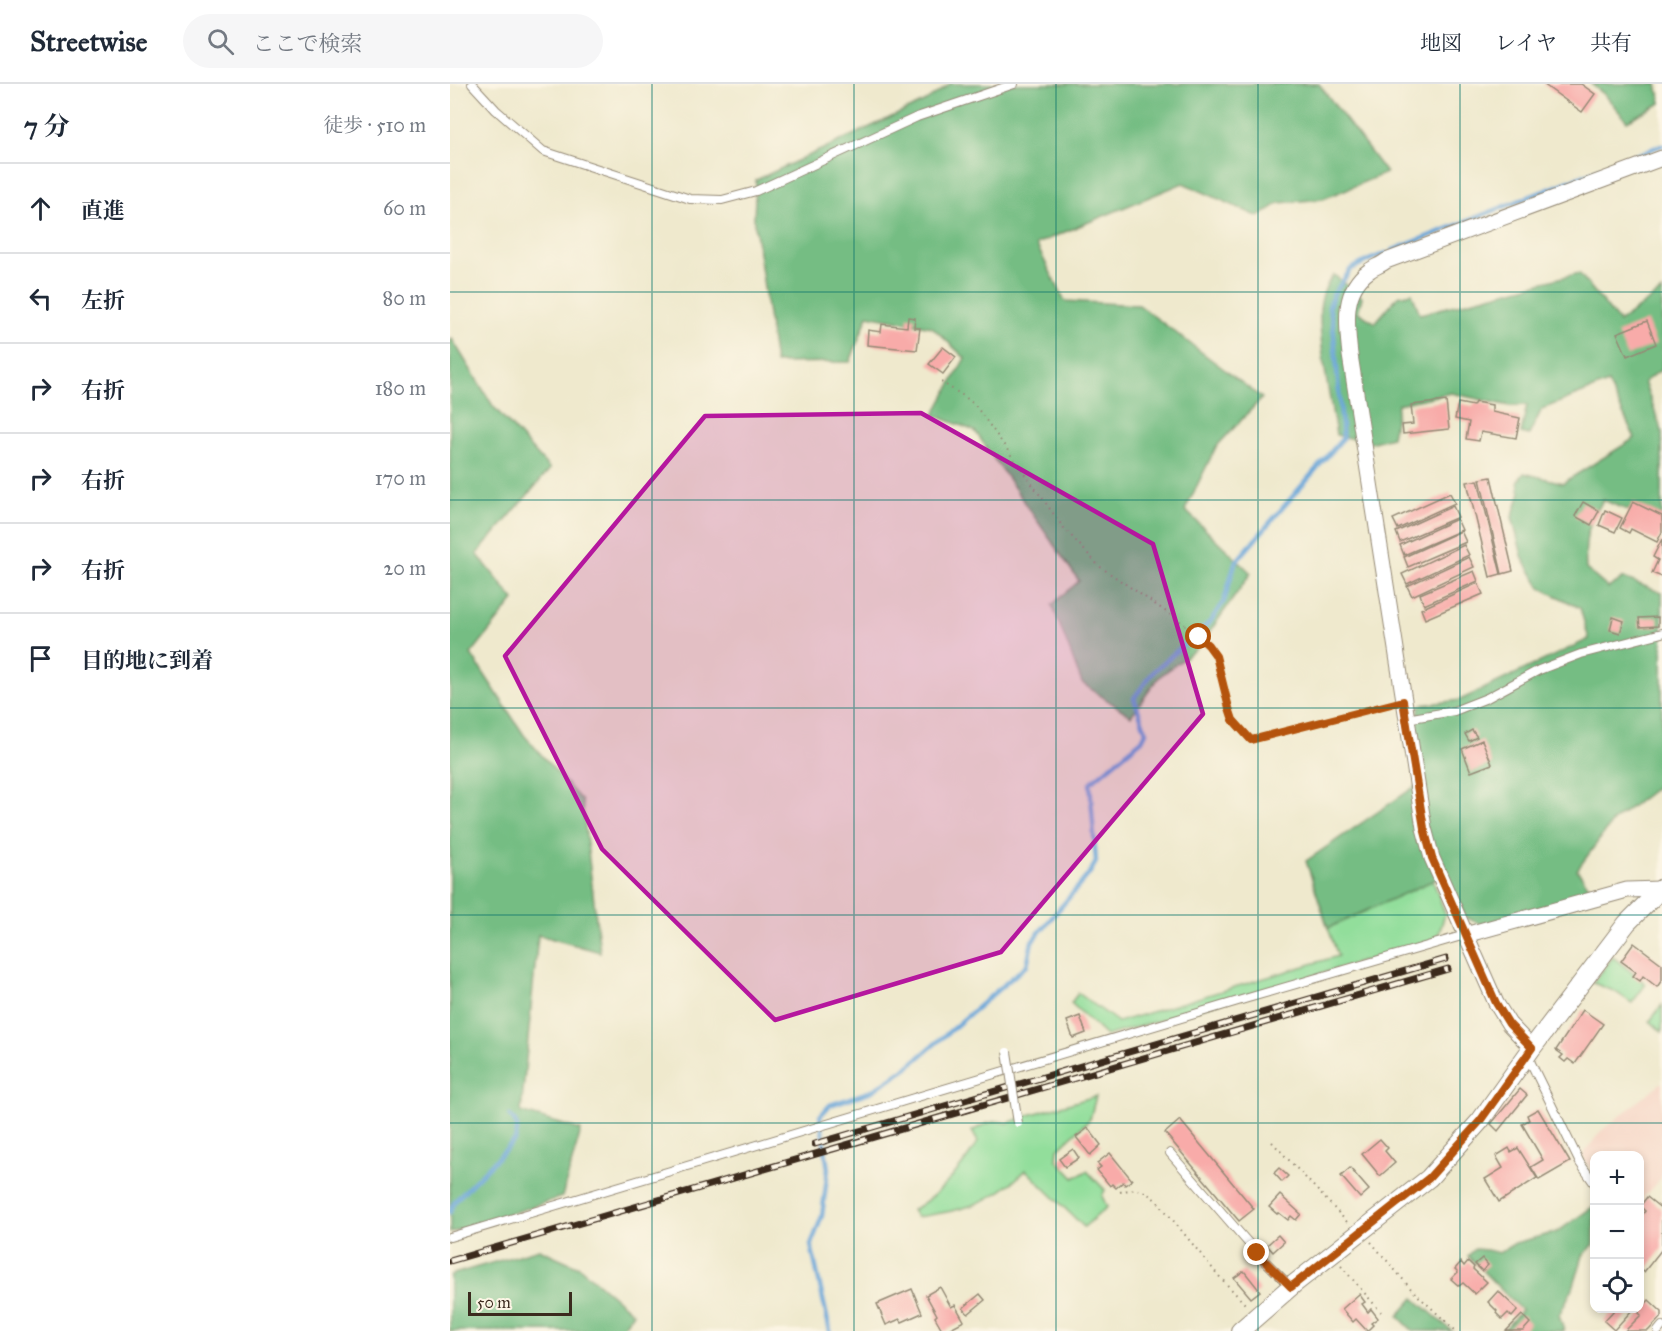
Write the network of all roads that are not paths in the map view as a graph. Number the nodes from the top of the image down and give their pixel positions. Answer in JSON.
{"nodes":[{"id":1,"x":472,"y":84,"type":"edge"},
{"id":2,"x":1014,"y":84,"type":"edge"},
{"id":3,"x":1662,"y":158,"type":"edge"},
{"id":4,"x":1662,"y":633,"type":"edge"},
{"id":5,"x":1406,"y":719,"type":"junction"},
{"id":6,"x":1661,"y":888,"type":"edge"},
{"id":7,"x":1465,"y":935,"type":"junction"},
{"id":8,"x":1006,"y":1052,"type":"dead end"},
{"id":9,"x":1530,"y":1052,"type":"junction"},
{"id":10,"x":1017,"y":1124,"type":"dead end"},
{"id":11,"x":1170,"y":1153,"type":"dead end"},
{"id":12,"x":1590,"y":1177,"type":"edge"},
{"id":13,"x":450,"y":1237,"type":"edge"},
{"id":14,"x":1291,"y":1287,"type":"junction"},
{"id":15,"x":1662,"y":1326,"type":"edge"},
{"id":16,"x":1240,"y":1331,"type":"edge"},
{"id":17,"x":1658,"y":1331,"type":"edge"}],
"edges":[{"from":1,"to":2,"type":"lane"},
{"from":3,"to":5,"type":"street"},
{"from":4,"to":5,"type":"lane"},
{"from":5,"to":7,"type":"street"},
{"from":6,"to":7,"type":"street"},
{"from":6,"to":9,"type":"street"},
{"from":7,"to":9,"type":"street"},
{"from":7,"to":13,"type":"lane"},
{"from":8,"to":10,"type":"lane","bridge":true},
{"from":9,"to":12,"type":"lane"},
{"from":9,"to":14,"type":"street"},
{"from":11,"to":14,"type":"lane"},
{"from":14,"to":16,"type":"street"},
{"from":15,"to":17,"type":"lane"}]}
